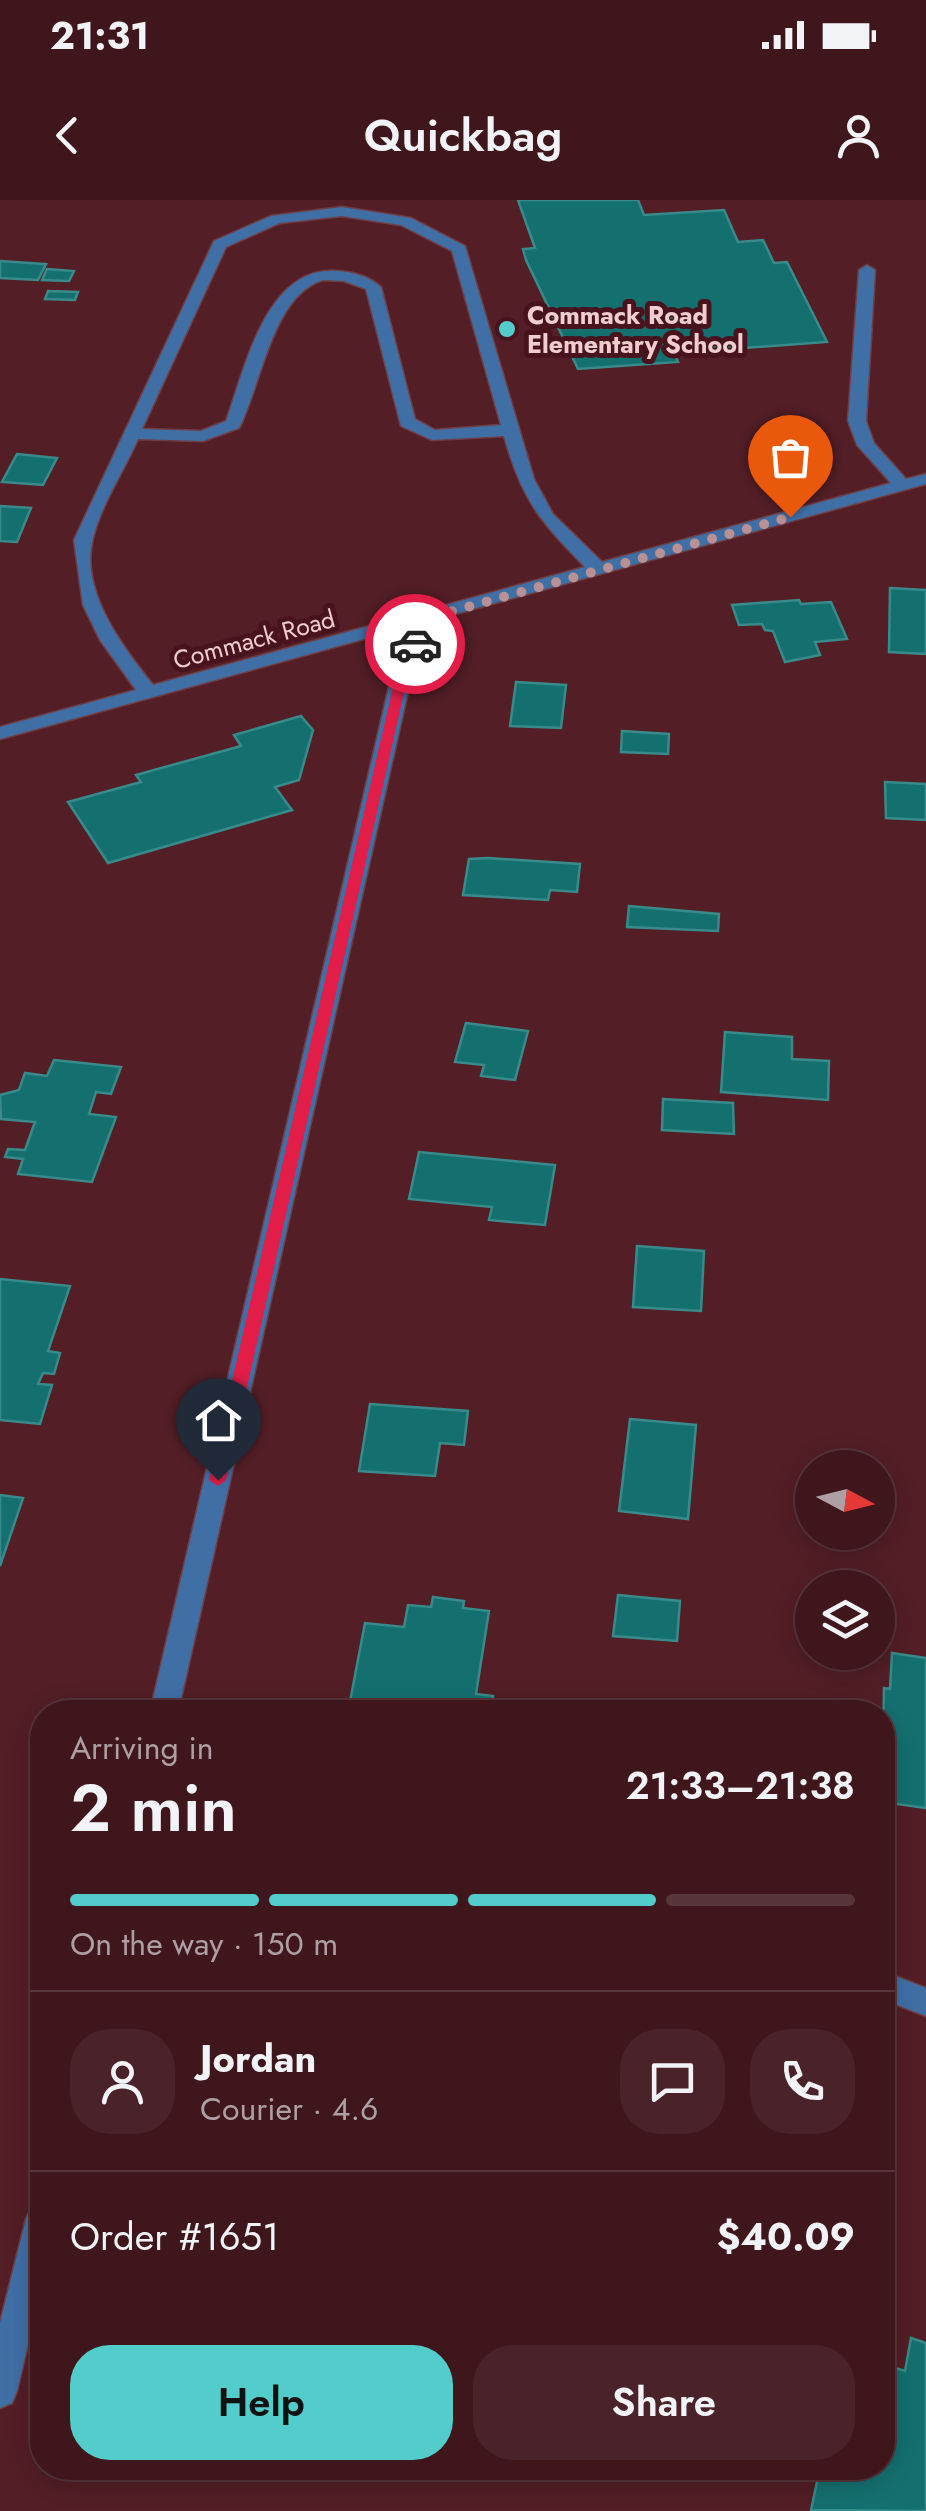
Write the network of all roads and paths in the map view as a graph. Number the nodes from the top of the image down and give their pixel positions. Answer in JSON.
{"nodes":[{"id":1,"x":867,"y":270,"type":"dead end"},
{"id":2,"x":510,"y":430,"type":"junction"},
{"id":3,"x":132,"y":434,"type":"junction"},
{"id":4,"x":926,"y":479,"type":"edge"},
{"id":5,"x":903,"y":486,"type":"junction"},
{"id":6,"x":600,"y":570,"type":"junction"},
{"id":7,"x":428,"y":618,"type":"junction"},
{"id":8,"x":148,"y":693,"type":"junction"},
{"id":9,"x":0,"y":732,"type":"edge"},
{"id":10,"x":167,"y":1700,"type":"edge"},
{"id":11,"x":895,"y":1991,"type":"edge"},
{"id":12,"x":926,"y":2002,"type":"edge"},
{"id":13,"x":30,"y":2268,"type":"edge"},
{"id":14,"x":0,"y":2391,"type":"edge"}],
"edges":[{"from":1,"to":5,"type":"street"},
{"from":2,"to":3,"type":"street"},
{"from":2,"to":3,"type":"street"},
{"from":2,"to":6,"type":"street"},
{"from":3,"to":8,"type":"street"},
{"from":4,"to":5,"type":"street","name":"Commack Road"},
{"from":5,"to":6,"type":"street","name":"Commack Road"},
{"from":6,"to":7,"type":"street","name":"Commack Road"},
{"from":7,"to":8,"type":"street","name":"Commack Road"},
{"from":7,"to":10,"type":"street"},
{"from":8,"to":9,"type":"street","name":"Commack Road"},
{"from":11,"to":12,"type":"street"},
{"from":13,"to":14,"type":"street"}]}
